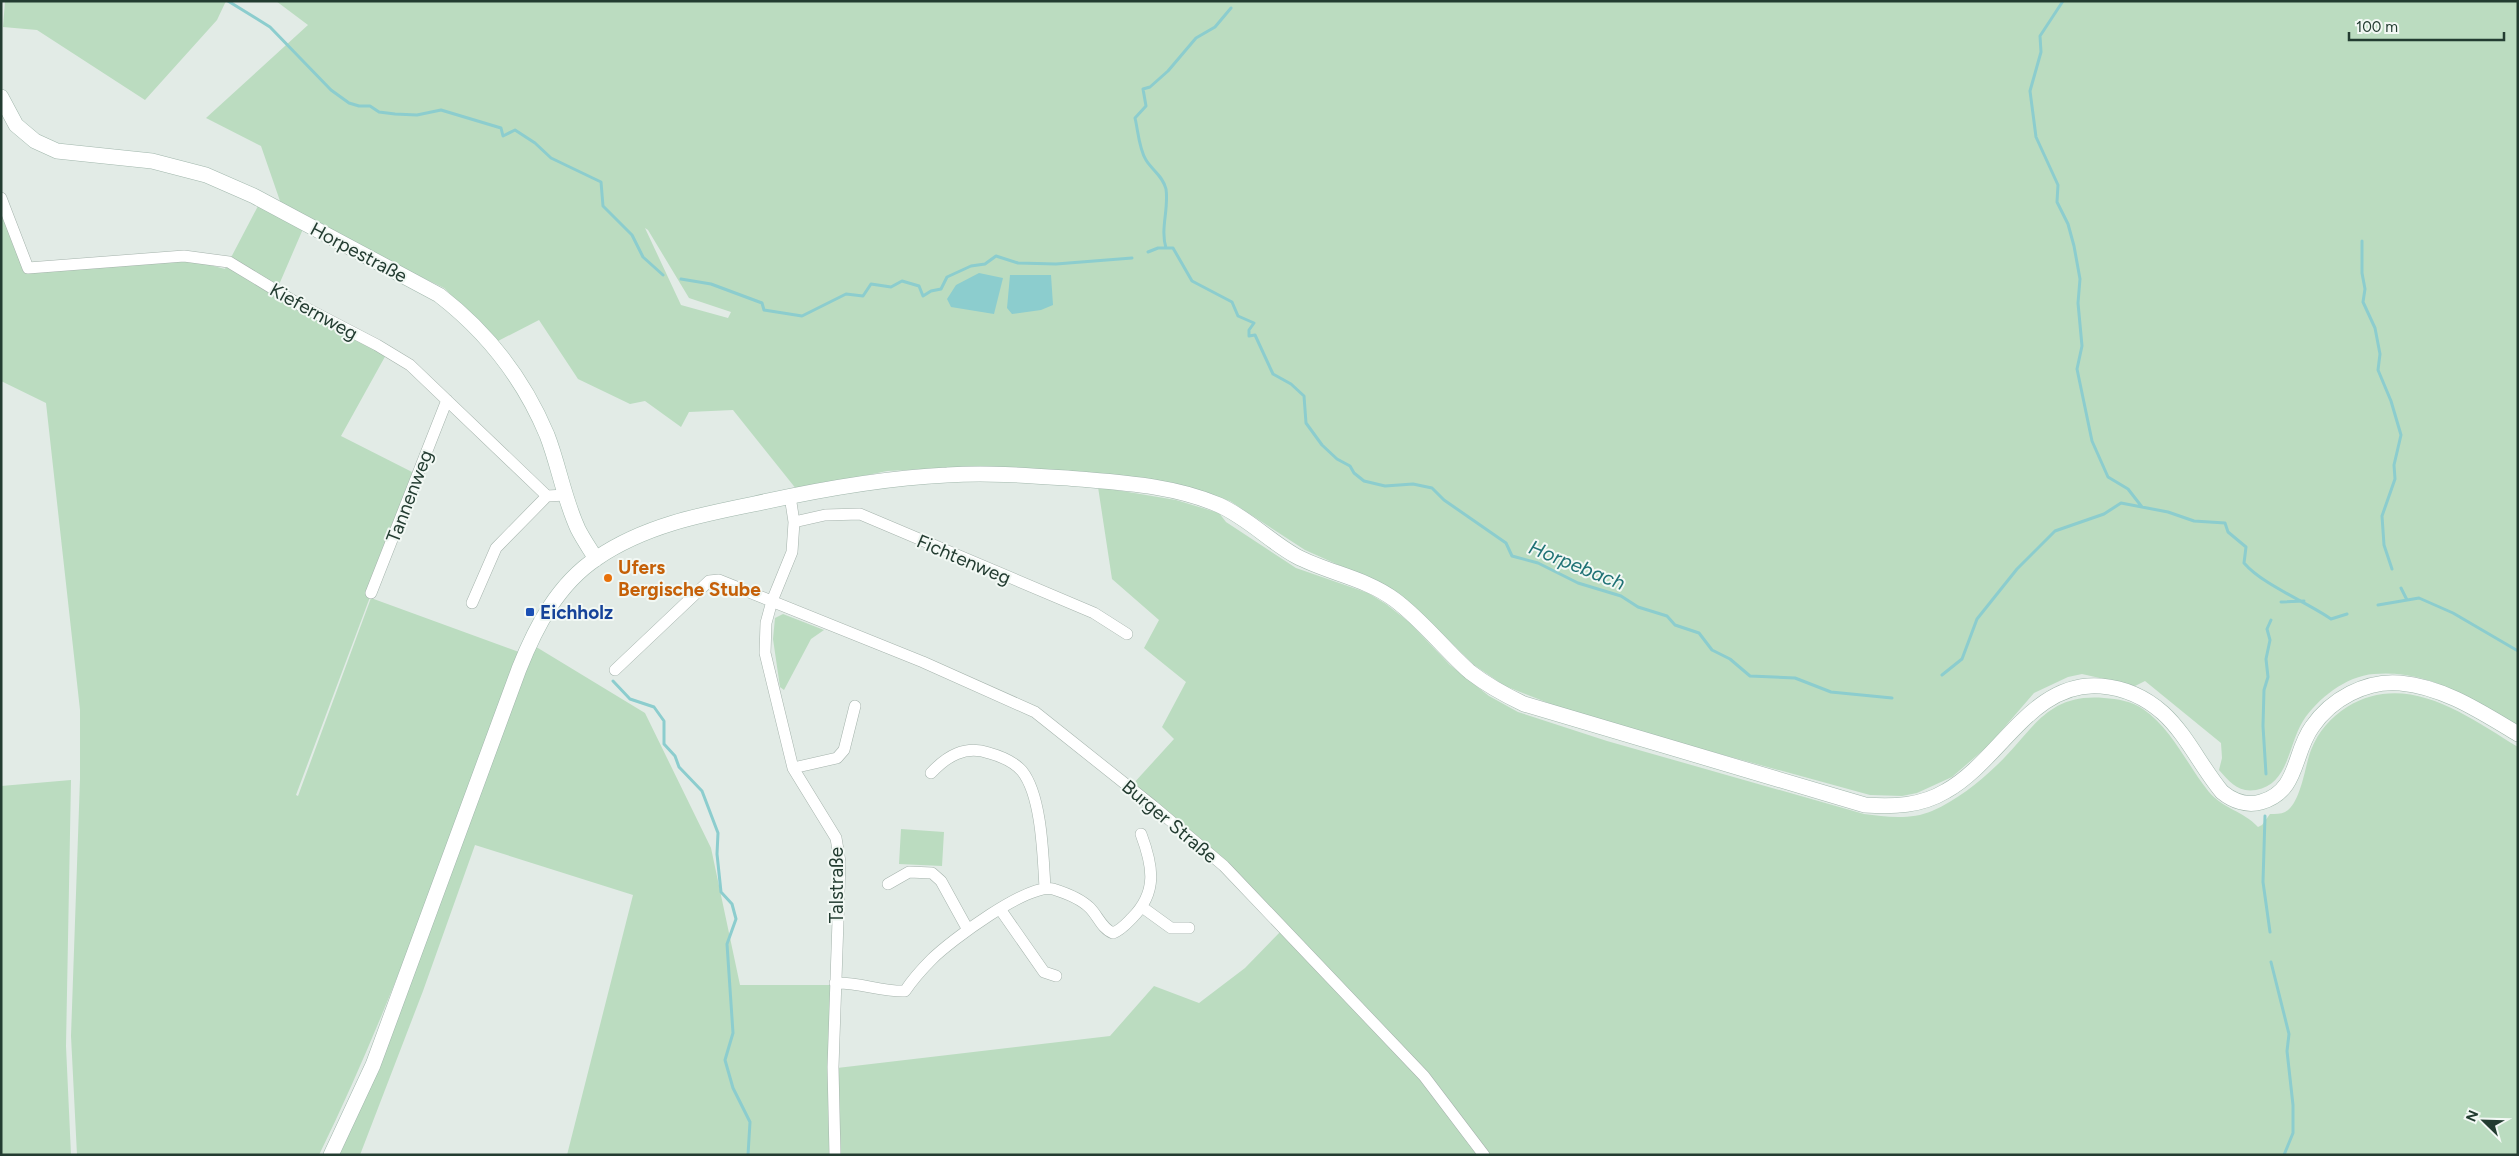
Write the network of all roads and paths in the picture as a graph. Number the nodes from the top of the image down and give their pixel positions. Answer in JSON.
{"nodes":[{"id":1,"x":1,"y":97,"type":"edge"},
{"id":2,"x":1,"y":198,"type":"edge"},
{"id":3,"x":447,"y":400,"type":"junction"},
{"id":4,"x":547,"y":496,"type":"junction"},
{"id":5,"x":566,"y":496,"type":"junction"},
{"id":6,"x":790,"y":496,"type":"junction"},
{"id":7,"x":794,"y":522,"type":"junction"},
{"id":8,"x":596,"y":559,"type":"junction"},
{"id":9,"x":371,"y":593,"type":"dead end"},
{"id":10,"x":772,"y":601,"type":"junction"},
{"id":11,"x":472,"y":603,"type":"dead end"},
{"id":12,"x":1126,"y":634,"type":"dead end"},
{"id":13,"x":615,"y":670,"type":"dead end"},
{"id":14,"x":855,"y":706,"type":"dead end"},
{"id":15,"x":2518,"y":734,"type":"edge"},
{"id":16,"x":794,"y":768,"type":"junction"},
{"id":17,"x":931,"y":773,"type":"dead end"},
{"id":18,"x":1141,"y":834,"type":"dead end"},
{"id":19,"x":888,"y":884,"type":"dead end"},
{"id":20,"x":1045,"y":888,"type":"junction"},
{"id":21,"x":1142,"y":907,"type":"junction"},
{"id":22,"x":1000,"y":909,"type":"junction"},
{"id":23,"x":1189,"y":928,"type":"dead end"},
{"id":24,"x":968,"y":930,"type":"junction"},
{"id":25,"x":1056,"y":976,"type":"dead end"},
{"id":26,"x":835,"y":983,"type":"junction"},
{"id":27,"x":331,"y":1155,"type":"edge"},
{"id":28,"x":835,"y":1155,"type":"edge"},
{"id":29,"x":1484,"y":1155,"type":"edge"}],
"edges":[{"from":1,"to":5,"type":"street","name":"Horpestraße"},
{"from":2,"to":3,"type":"street","name":"Kiefernweg"},
{"from":3,"to":4,"type":"street","name":"Kiefernweg"},
{"from":3,"to":9,"type":"street","name":"Tannenweg"},
{"from":4,"to":5,"type":"street"},
{"from":4,"to":11,"type":"street"},
{"from":5,"to":8,"type":"street","name":"Horpestraße"},
{"from":6,"to":7,"type":"street","name":"Talstraße"},
{"from":6,"to":8,"type":"street"},
{"from":6,"to":15,"type":"street"},
{"from":7,"to":10,"type":"street","name":"Talstraße"},
{"from":7,"to":12,"type":"street","name":"Fichtenweg"},
{"from":8,"to":27,"type":"street"},
{"from":10,"to":13,"type":"street"},
{"from":10,"to":16,"type":"street","name":"Talstraße"},
{"from":10,"to":29,"type":"street","name":"Burger Straße"},
{"from":14,"to":16,"type":"street"},
{"from":16,"to":26,"type":"street","name":"Talstraße"},
{"from":17,"to":20,"type":"street"},
{"from":18,"to":21,"type":"street"},
{"from":19,"to":24,"type":"street"},
{"from":20,"to":21,"type":"street"},
{"from":20,"to":22,"type":"street"},
{"from":21,"to":23,"type":"street"},
{"from":22,"to":24,"type":"street"},
{"from":22,"to":25,"type":"street"},
{"from":24,"to":26,"type":"street"},
{"from":26,"to":28,"type":"street","name":"Talstraße"}]}
